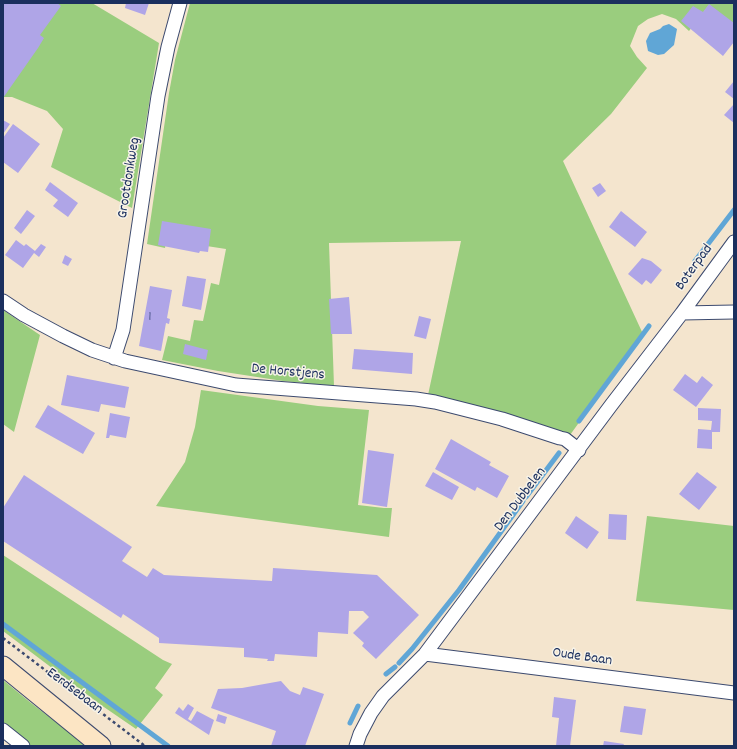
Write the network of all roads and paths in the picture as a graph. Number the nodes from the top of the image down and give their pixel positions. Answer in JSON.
{"nodes":[{"id":1,"x":180,"y":3,"type":"edge"},
{"id":2,"x":734,"y":242,"type":"edge"},
{"id":3,"x":3,"y":301,"type":"edge"},
{"id":4,"x":734,"y":312,"type":"edge"},
{"id":5,"x":682,"y":313,"type":"junction"},
{"id":6,"x":114,"y":358,"type":"junction"},
{"id":7,"x":579,"y":450,"type":"junction"},
{"id":8,"x":3,"y":638,"type":"edge"},
{"id":9,"x":425,"y":654,"type":"junction"},
{"id":10,"x":3,"y":666,"type":"edge"},
{"id":11,"x":734,"y":693,"type":"edge"},
{"id":12,"x":3,"y":730,"type":"edge"},
{"id":13,"x":23,"y":746,"type":"edge"},
{"id":14,"x":102,"y":746,"type":"edge"},
{"id":15,"x":145,"y":746,"type":"edge"},
{"id":16,"x":356,"y":746,"type":"edge"}],
"edges":[{"from":1,"to":6,"type":"street","name":"Grootdonkweg"},
{"from":2,"to":5,"type":"street","name":"Boterpad"},
{"from":3,"to":6,"type":"street","name":"De Horstjens"},
{"from":4,"to":5,"type":"street"},
{"from":5,"to":7,"type":"street","name":"Den Dubbelen"},
{"from":6,"to":7,"type":"street","name":"De Horstjens"},
{"from":7,"to":9,"type":"street","name":"Den Dubbelen"},
{"from":8,"to":15,"type":"path","name":"Eerdsebaan"},
{"from":9,"to":11,"type":"street","name":"Oude Baan"},
{"from":9,"to":16,"type":"street","name":"Den Dubbelen"},
{"from":10,"to":14,"type":"main road","name":"Eerdsebaan"},
{"from":12,"to":13,"type":"street"}]}
